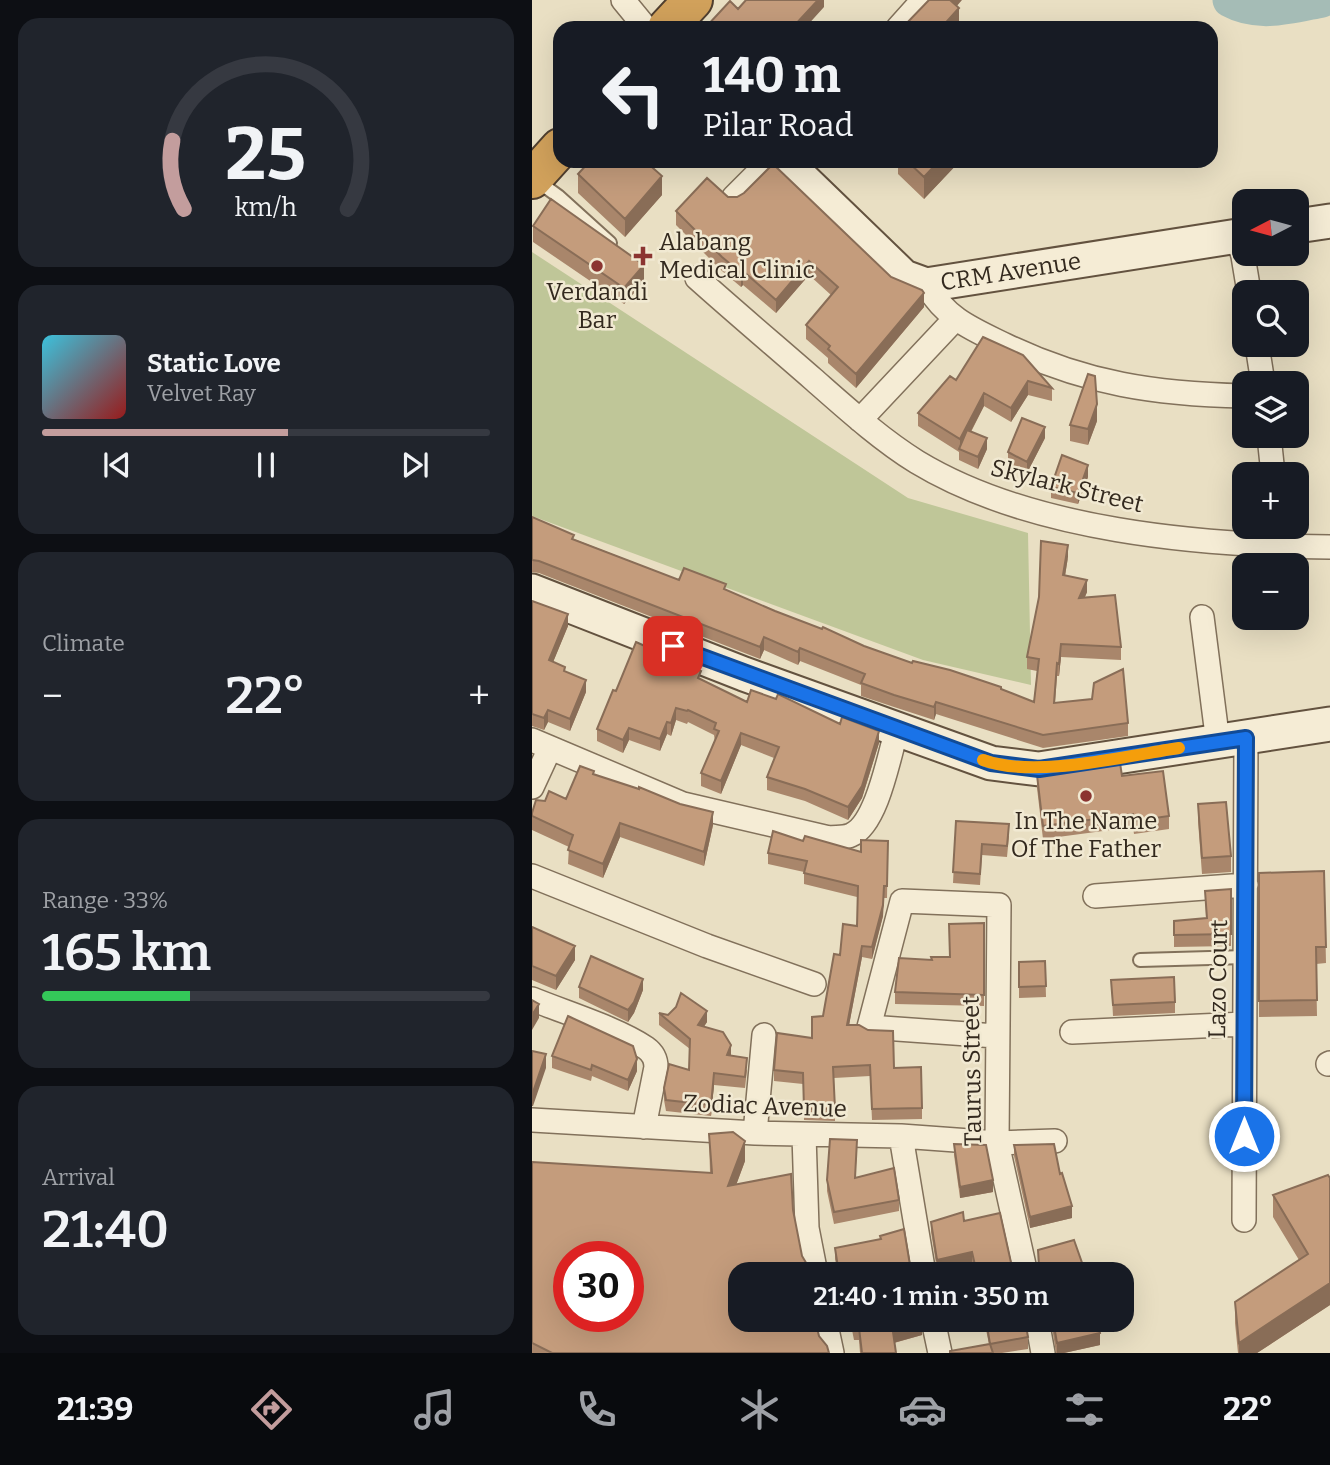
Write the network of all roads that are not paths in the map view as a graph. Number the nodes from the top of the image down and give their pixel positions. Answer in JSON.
{"nodes":[{"id":1,"x":623,"y":0,"type":"edge"},
{"id":2,"x":693,"y":0,"type":"edge"},
{"id":3,"x":923,"y":0,"type":"edge"},
{"id":4,"x":640,"y":21,"type":"edge"},
{"id":5,"x":674,"y":21,"type":"edge"},
{"id":6,"x":904,"y":21,"type":"edge"},
{"id":7,"x":553,"y":156,"type":"edge"},
{"id":8,"x":763,"y":168,"type":"edge"},
{"id":9,"x":791,"y":168,"type":"edge"},
{"id":10,"x":532,"y":178,"type":"edge"},
{"id":11,"x":734,"y":197,"type":"edge"},
{"id":12,"x":1330,"y":221,"type":"edge"},
{"id":13,"x":1309,"y":224,"type":"edge"},
{"id":14,"x":1232,"y":236,"type":"edge"},
{"id":15,"x":617,"y":250,"type":"edge"},
{"id":16,"x":697,"y":278,"type":"dead end"},
{"id":17,"x":926,"y":285,"type":"junction"},
{"id":18,"x":955,"y":319,"type":"junction"},
{"id":19,"x":1232,"y":396,"type":"edge"},
{"id":20,"x":860,"y":420,"type":"junction"},
{"id":21,"x":1260,"y":539,"type":"edge"},
{"id":22,"x":1293,"y":539,"type":"edge"},
{"id":23,"x":1330,"y":547,"type":"edge"},
{"id":24,"x":532,"y":592,"type":"edge"},
{"id":25,"x":1202,"y":617,"type":"dead end"},
{"id":26,"x":1330,"y":724,"type":"edge"},
{"id":27,"x":897,"y":729,"type":"junction"},
{"id":28,"x":1232,"y":740,"type":"junction"},
{"id":29,"x":541,"y":744,"type":"edge"},
{"id":30,"x":532,"y":787,"type":"edge"},
{"id":31,"x":532,"y":876,"type":"edge"},
{"id":32,"x":1246,"y":885,"type":"junction"},
{"id":33,"x":1095,"y":896,"type":"dead end"},
{"id":34,"x":1245,"y":957,"type":"junction"},
{"id":35,"x":1139,"y":960,"type":"dead end"},
{"id":36,"x":814,"y":984,"type":"dead end"},
{"id":37,"x":532,"y":999,"type":"edge"},
{"id":38,"x":1244,"y":1024,"type":"junction"},
{"id":39,"x":1072,"y":1032,"type":"dead end"},
{"id":40,"x":764,"y":1035,"type":"dead end"},
{"id":41,"x":996,"y":1036,"type":"junction"},
{"id":42,"x":532,"y":1120,"type":"edge"},
{"id":43,"x":644,"y":1127,"type":"junction"},
{"id":44,"x":755,"y":1133,"type":"junction"},
{"id":45,"x":804,"y":1135,"type":"junction"},
{"id":46,"x":901,"y":1136,"type":"junction"},
{"id":47,"x":1055,"y":1141,"type":"edge"},
{"id":48,"x":996,"y":1143,"type":"junction"},
{"id":49,"x":1244,"y":1220,"type":"dead end"},
{"id":50,"x":814,"y":1262,"type":"edge"},
{"id":51,"x":922,"y":1262,"type":"edge"},
{"id":52,"x":1023,"y":1262,"type":"edge"},
{"id":53,"x":828,"y":1332,"type":"edge"},
{"id":54,"x":936,"y":1332,"type":"edge"},
{"id":55,"x":1039,"y":1332,"type":"edge"},
{"id":56,"x":832,"y":1353,"type":"edge"},
{"id":57,"x":940,"y":1353,"type":"edge"},
{"id":58,"x":1043,"y":1353,"type":"edge"}],
"edges":[{"from":1,"to":4,"type":"street"},
{"from":2,"to":5,"type":"highway"},
{"from":3,"to":6,"type":"street"},
{"from":7,"to":10,"type":"highway"},
{"from":8,"to":11,"type":"street"},
{"from":9,"to":17,"type":"street","name":"CRM Avenue"},
{"from":10,"to":15,"type":"lane"},
{"from":12,"to":13,"type":"street"},
{"from":14,"to":17,"type":"street","name":"CRM Avenue"},
{"from":16,"to":20,"type":"street","name":"Skylark Street"},
{"from":17,"to":18,"type":"street"},
{"from":18,"to":19,"type":"street"},
{"from":18,"to":20,"type":"street"},
{"from":20,"to":21,"type":"street","name":"Skylark Street"},
{"from":22,"to":23,"type":"street","name":"Skylark Street"},
{"from":24,"to":27,"type":"street"},
{"from":25,"to":28,"type":"street","name":"Lazo Court"},
{"from":26,"to":28,"type":"street"},
{"from":27,"to":28,"type":"street"},
{"from":27,"to":29,"type":"street"},
{"from":28,"to":32,"type":"street","name":"Lazo Court"},
{"from":29,"to":30,"type":"street"},
{"from":31,"to":36,"type":"street"},
{"from":32,"to":33,"type":"street"},
{"from":32,"to":34,"type":"street","name":"Lazo Court"},
{"from":34,"to":35,"type":"lane"},
{"from":34,"to":38,"type":"street","name":"Lazo Court"},
{"from":37,"to":43,"type":"street"},
{"from":38,"to":39,"type":"street"},
{"from":38,"to":49,"type":"street","name":"Lazo Court"},
{"from":40,"to":44,"type":"street"},
{"from":41,"to":41,"type":"street","name":"Taurus Street"},
{"from":41,"to":48,"type":"street","name":"Taurus Street"},
{"from":42,"to":43,"type":"street","name":"Zodiac Avenue"},
{"from":43,"to":44,"type":"street","name":"Zodiac Avenue"},
{"from":44,"to":45,"type":"street","name":"Zodiac Avenue"},
{"from":45,"to":46,"type":"street","name":"Zodiac Avenue"},
{"from":45,"to":50,"type":"street"},
{"from":46,"to":48,"type":"street","name":"Zodiac Avenue"},
{"from":46,"to":51,"type":"street"},
{"from":47,"to":48,"type":"street","name":"Zodiac Avenue"},
{"from":48,"to":52,"type":"street","name":"Taurus Street"},
{"from":53,"to":56,"type":"street"},
{"from":54,"to":57,"type":"street"},
{"from":55,"to":58,"type":"street"}]}
